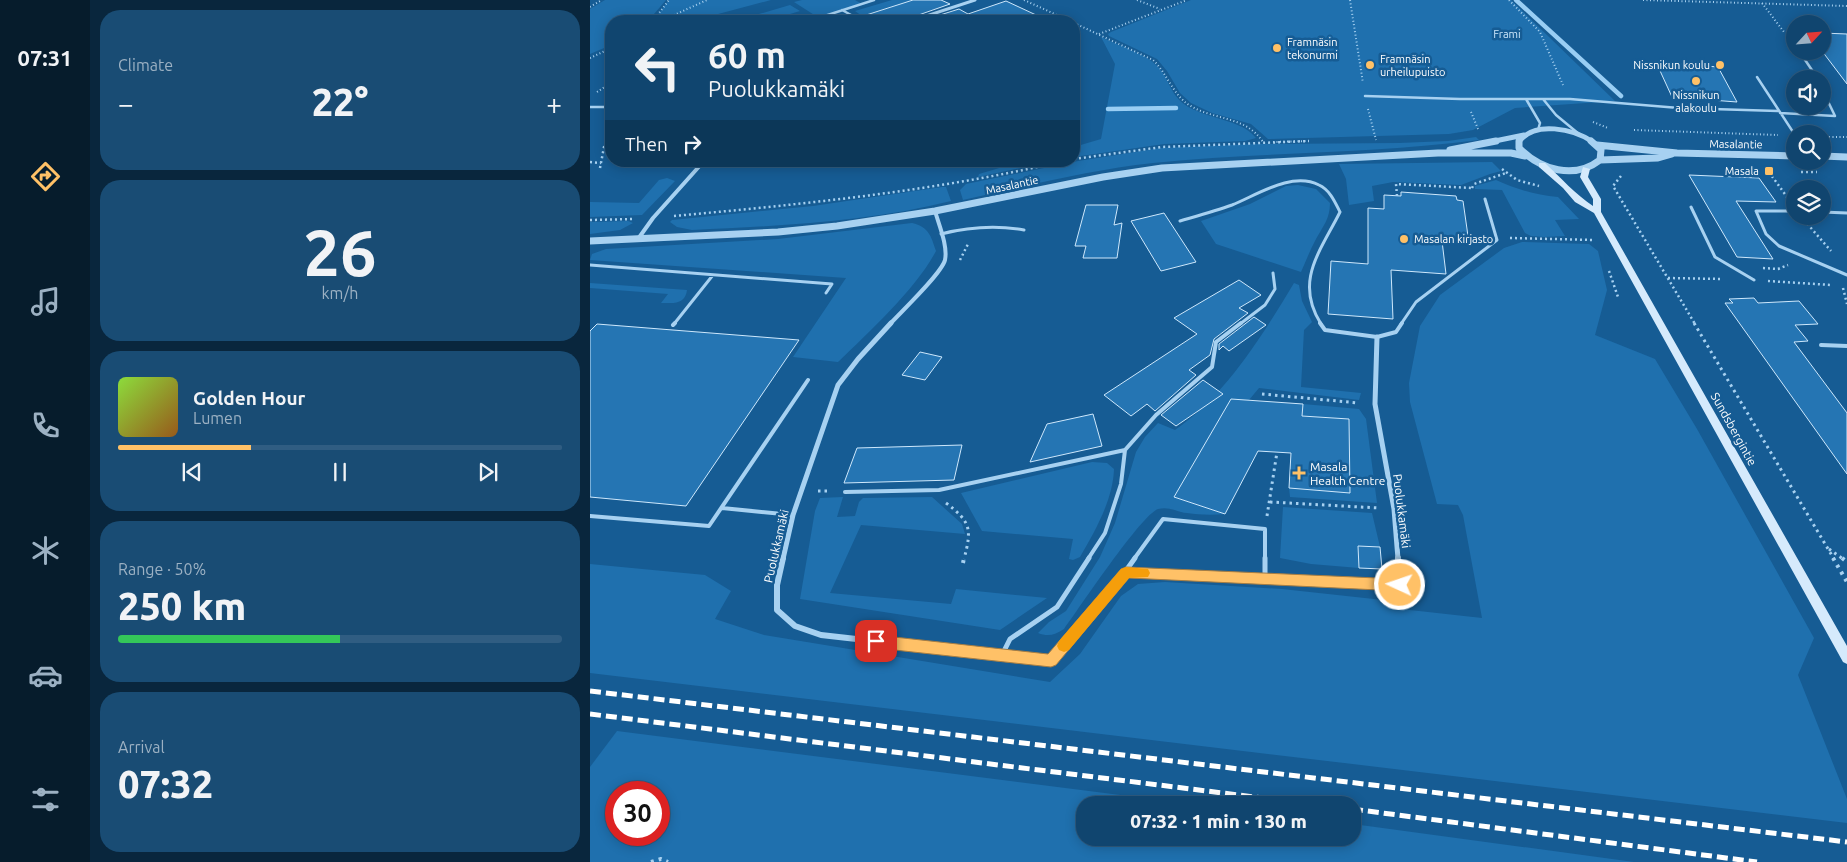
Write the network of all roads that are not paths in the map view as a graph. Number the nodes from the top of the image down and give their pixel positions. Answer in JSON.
{"nodes":[{"id":1,"x":874,"y":0,"type":"edge"},
{"id":2,"x":975,"y":0,"type":"edge"},
{"id":3,"x":842,"y":10,"type":"junction"},
{"id":4,"x":827,"y":15,"type":"edge"},
{"id":5,"x":851,"y":15,"type":"edge"},
{"id":6,"x":929,"y":15,"type":"edge"},
{"id":7,"x":1757,"y":77,"type":"dead end"},
{"id":8,"x":1365,"y":96,"type":"road end"},
{"id":9,"x":1526,"y":99,"type":"junction"},
{"id":10,"x":1543,"y":99,"type":"junction"},
{"id":11,"x":590,"y":107,"type":"edge"},
{"id":12,"x":605,"y":107,"type":"edge"},
{"id":13,"x":1831,"y":108,"type":"edge"},
{"id":14,"x":1779,"y":112,"type":"junction"},
{"id":15,"x":1786,"y":112,"type":"edge"},
{"id":16,"x":1821,"y":115,"type":"edge"},
{"id":17,"x":1788,"y":125,"type":"edge"},
{"id":18,"x":1538,"y":130,"type":"junction"},
{"id":19,"x":1524,"y":135,"type":"junction"},
{"id":20,"x":1581,"y":135,"type":"junction"},
{"id":21,"x":1597,"y":145,"type":"junction"},
{"id":22,"x":1438,"y":152,"type":"junction"},
{"id":23,"x":1677,"y":153,"type":"junction"},
{"id":24,"x":1525,"y":156,"type":"junction"},
{"id":25,"x":1786,"y":156,"type":"edge"},
{"id":26,"x":1831,"y":156,"type":"edge"},
{"id":27,"x":1847,"y":157,"type":"edge"},
{"id":28,"x":1600,"y":160,"type":"junction"},
{"id":29,"x":1542,"y":165,"type":"junction"},
{"id":30,"x":699,"y":167,"type":"edge"},
{"id":31,"x":1586,"y":169,"type":"junction"},
{"id":32,"x":1485,"y":199,"type":"dead end"},
{"id":33,"x":1691,"y":207,"type":"dead end"},
{"id":34,"x":935,"y":211,"type":"junction"},
{"id":35,"x":1786,"y":211,"type":"edge"},
{"id":36,"x":1597,"y":212,"type":"junction"},
{"id":37,"x":1831,"y":212,"type":"edge"},
{"id":38,"x":1847,"y":213,"type":"edge"},
{"id":39,"x":1180,"y":221,"type":"dead end"},
{"id":40,"x":1024,"y":230,"type":"dead end"},
{"id":41,"x":941,"y":234,"type":"junction"},
{"id":42,"x":590,"y":240,"type":"edge"},
{"id":43,"x":638,"y":240,"type":"junction"},
{"id":44,"x":590,"y":266,"type":"edge"},
{"id":45,"x":1273,"y":274,"type":"dead end"},
{"id":46,"x":713,"y":275,"type":"junction"},
{"id":47,"x":1847,"y":275,"type":"edge"},
{"id":48,"x":1754,"y":280,"type":"dead end"},
{"id":49,"x":826,"y":294,"type":"dead end"},
{"id":50,"x":673,"y":325,"type":"dead end"},
{"id":51,"x":1377,"y":337,"type":"junction"},
{"id":52,"x":1821,"y":346,"type":"dead end"},
{"id":53,"x":1847,"y":346,"type":"edge"},
{"id":54,"x":808,"y":380,"type":"dead end"},
{"id":55,"x":1125,"y":450,"type":"junction"},
{"id":56,"x":845,"y":492,"type":"dead end"},
{"id":57,"x":722,"y":508,"type":"junction"},
{"id":58,"x":793,"y":514,"type":"junction"},
{"id":59,"x":590,"y":516,"type":"edge"},
{"id":60,"x":1126,"y":572,"type":"junction"},
{"id":61,"x":1265,"y":578,"type":"junction"},
{"id":62,"x":1002,"y":655,"type":"junction"},
{"id":63,"x":1847,"y":658,"type":"edge"}],
"edges":[{"from":1,"to":3,"type":"lane"},
{"from":2,"to":6,"type":"street"},
{"from":3,"to":4,"type":"lane"},
{"from":3,"to":5,"type":"lane"},
{"from":7,"to":14,"type":"lane"},
{"from":8,"to":9,"type":"lane"},
{"from":9,"to":10,"type":"lane"},
{"from":9,"to":18,"type":"lane"},
{"from":10,"to":14,"type":"lane"},
{"from":10,"to":20,"type":"lane"},
{"from":11,"to":12,"type":"lane"},
{"from":13,"to":16,"type":"lane"},
{"from":14,"to":15,"type":"lane"},
{"from":14,"to":17,"type":"lane"},
{"from":18,"to":19,"type":"street","name":"Masalantie"},
{"from":18,"to":20,"type":"street"},
{"from":19,"to":22,"type":"street","name":"Masalantie"},
{"from":19,"to":24,"type":"street"},
{"from":20,"to":21,"type":"street"},
{"from":21,"to":23,"type":"street","name":"Masalantie"},
{"from":21,"to":28,"type":"street"},
{"from":22,"to":24,"type":"street","name":"Masalantie"},
{"from":22,"to":34,"type":"street","name":"Masalantie"},
{"from":23,"to":25,"type":"street","name":"Masalantie"},
{"from":23,"to":28,"type":"street","name":"Masalantie"},
{"from":24,"to":29,"type":"street"},
{"from":26,"to":27,"type":"street"},
{"from":28,"to":31,"type":"street"},
{"from":29,"to":31,"type":"street"},
{"from":29,"to":36,"type":"main road","name":"Sundsbergintie"},
{"from":30,"to":43,"type":"street"},
{"from":31,"to":36,"type":"main road","name":"Sundsbergintie"},
{"from":32,"to":51,"type":"lane"},
{"from":33,"to":48,"type":"lane"},
{"from":34,"to":41,"type":"street","name":"Puolukkamäki"},
{"from":34,"to":43,"type":"street","name":"Masalantie"},
{"from":35,"to":47,"type":"lane"},
{"from":36,"to":63,"type":"main road","name":"Sundsbergintie"},
{"from":37,"to":38,"type":"lane"},
{"from":39,"to":51,"type":"lane"},
{"from":40,"to":41,"type":"lane"},
{"from":41,"to":58,"type":"street","name":"Puolukkamäki"},
{"from":42,"to":43,"type":"street","name":"Masalantie"},
{"from":44,"to":46,"type":"lane"},
{"from":45,"to":55,"type":"lane"},
{"from":46,"to":49,"type":"lane"},
{"from":46,"to":50,"type":"lane"},
{"from":51,"to":61,"type":"street","name":"Puolukkamäki"},
{"from":52,"to":53,"type":"lane"},
{"from":54,"to":57,"type":"lane"},
{"from":55,"to":56,"type":"lane"},
{"from":55,"to":62,"type":"lane"},
{"from":57,"to":58,"type":"lane"},
{"from":57,"to":59,"type":"lane"},
{"from":58,"to":62,"type":"street","name":"Puolukkamäki"},
{"from":60,"to":61,"type":"street","name":"Puolukkamäki"},
{"from":60,"to":61,"type":"lane"},
{"from":60,"to":62,"type":"street","name":"Puolukkamäki"}]}
